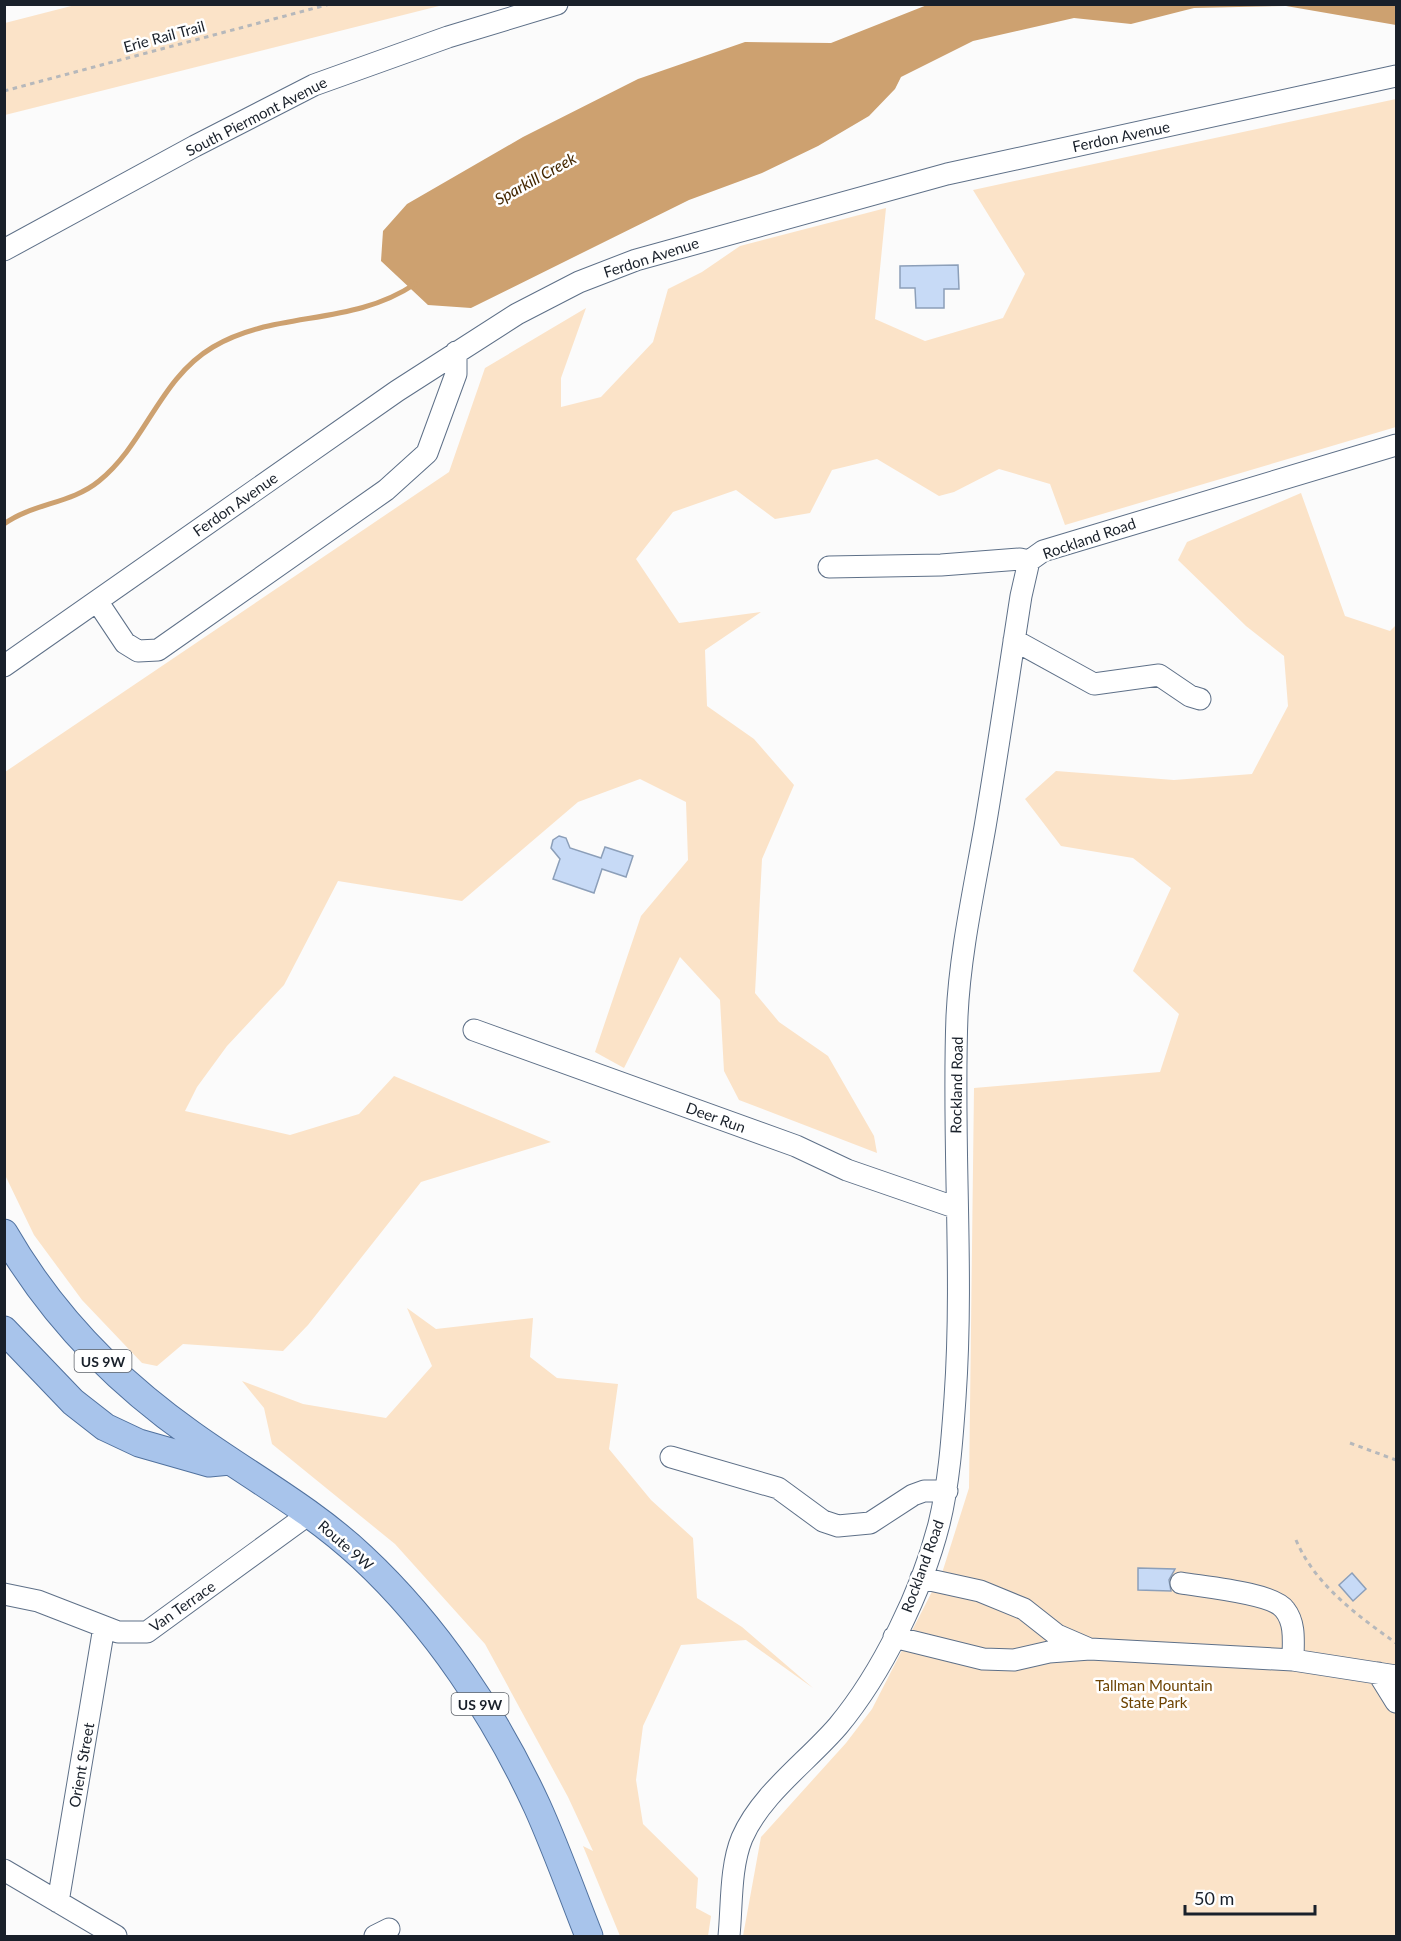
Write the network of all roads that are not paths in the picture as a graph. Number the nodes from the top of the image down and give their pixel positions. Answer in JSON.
{"nodes":[{"id":1,"x":557,"y":4,"type":"edge"},
{"id":2,"x":1396,"y":76,"type":"edge"},
{"id":3,"x":4,"y":250,"type":"edge"},
{"id":4,"x":456,"y":352,"type":"junction"},
{"id":5,"x":1396,"y":445,"type":"edge"},
{"id":6,"x":1029,"y":561,"type":"junction"},
{"id":7,"x":829,"y":567,"type":"dead end"},
{"id":8,"x":97,"y":601,"type":"junction"},
{"id":9,"x":1014,"y":640,"type":"junction"},
{"id":10,"x":4,"y":666,"type":"edge"},
{"id":11,"x":1200,"y":699,"type":"dead end"},
{"id":12,"x":474,"y":1030,"type":"dead end"},
{"id":13,"x":957,"y":1208,"type":"junction"},
{"id":14,"x":4,"y":1233,"type":"edge"},
{"id":15,"x":4,"y":1330,"type":"edge"},
{"id":16,"x":672,"y":1457,"type":"dead end"},
{"id":17,"x":231,"y":1460,"type":"junction"},
{"id":18,"x":947,"y":1491,"type":"junction"},
{"id":19,"x":309,"y":1514,"type":"junction"},
{"id":20,"x":921,"y":1578,"type":"junction"},
{"id":21,"x":1181,"y":1583,"type":"dead end"},
{"id":22,"x":4,"y":1594,"type":"edge"},
{"id":23,"x":104,"y":1627,"type":"junction"},
{"id":24,"x":894,"y":1637,"type":"junction"},
{"id":25,"x":1090,"y":1649,"type":"junction"},
{"id":26,"x":1293,"y":1660,"type":"junction"},
{"id":27,"x":1387,"y":1674,"type":"edge"},
{"id":28,"x":1396,"y":1702,"type":"edge"},
{"id":29,"x":4,"y":1870,"type":"edge"},
{"id":30,"x":58,"y":1902,"type":"junction"},
{"id":31,"x":116,"y":1936,"type":"edge"},
{"id":32,"x":589,"y":1936,"type":"edge"},
{"id":33,"x":729,"y":1936,"type":"edge"}],
"edges":[{"from":1,"to":3,"type":"street","name":"South Piermont Avenue"},
{"from":2,"to":4,"type":"street","name":"Ferdon Avenue"},
{"from":4,"to":8,"type":"street","name":"Ferdon Avenue"},
{"from":4,"to":8,"type":"street"},
{"from":5,"to":6,"type":"street","name":"Rockland Road"},
{"from":6,"to":7,"type":"street"},
{"from":6,"to":9,"type":"street","name":"Rockland Road"},
{"from":8,"to":10,"type":"street","name":"Ferdon Avenue"},
{"from":9,"to":11,"type":"street"},
{"from":9,"to":13,"type":"street","name":"Rockland Road"},
{"from":12,"to":13,"type":"street","name":"Deer Run"},
{"from":13,"to":18,"type":"street","name":"Rockland Road"},
{"from":14,"to":17,"type":"main road","name":"Route 9W","number":"US 9W"},
{"from":15,"to":17,"type":"main road"},
{"from":16,"to":18,"type":"street"},
{"from":17,"to":19,"type":"main road","name":"Route 9W","number":"US 9W"},
{"from":18,"to":20,"type":"street","name":"Rockland Road"},
{"from":19,"to":23,"type":"street","name":"Van Terrace"},
{"from":19,"to":32,"type":"main road","name":"Route 9W","number":"US 9W"},
{"from":20,"to":24,"type":"street","name":"Rockland Road"},
{"from":20,"to":25,"type":"street"},
{"from":21,"to":26,"type":"street"},
{"from":22,"to":23,"type":"street","name":"Van Terrace"},
{"from":23,"to":30,"type":"street","name":"Orient Street"},
{"from":24,"to":25,"type":"street"},
{"from":24,"to":33,"type":"street","name":"Rockland Road"},
{"from":25,"to":26,"type":"street"},
{"from":26,"to":27,"type":"street"},
{"from":27,"to":28,"type":"street"},
{"from":29,"to":30,"type":"street"},
{"from":30,"to":31,"type":"street"}]}
